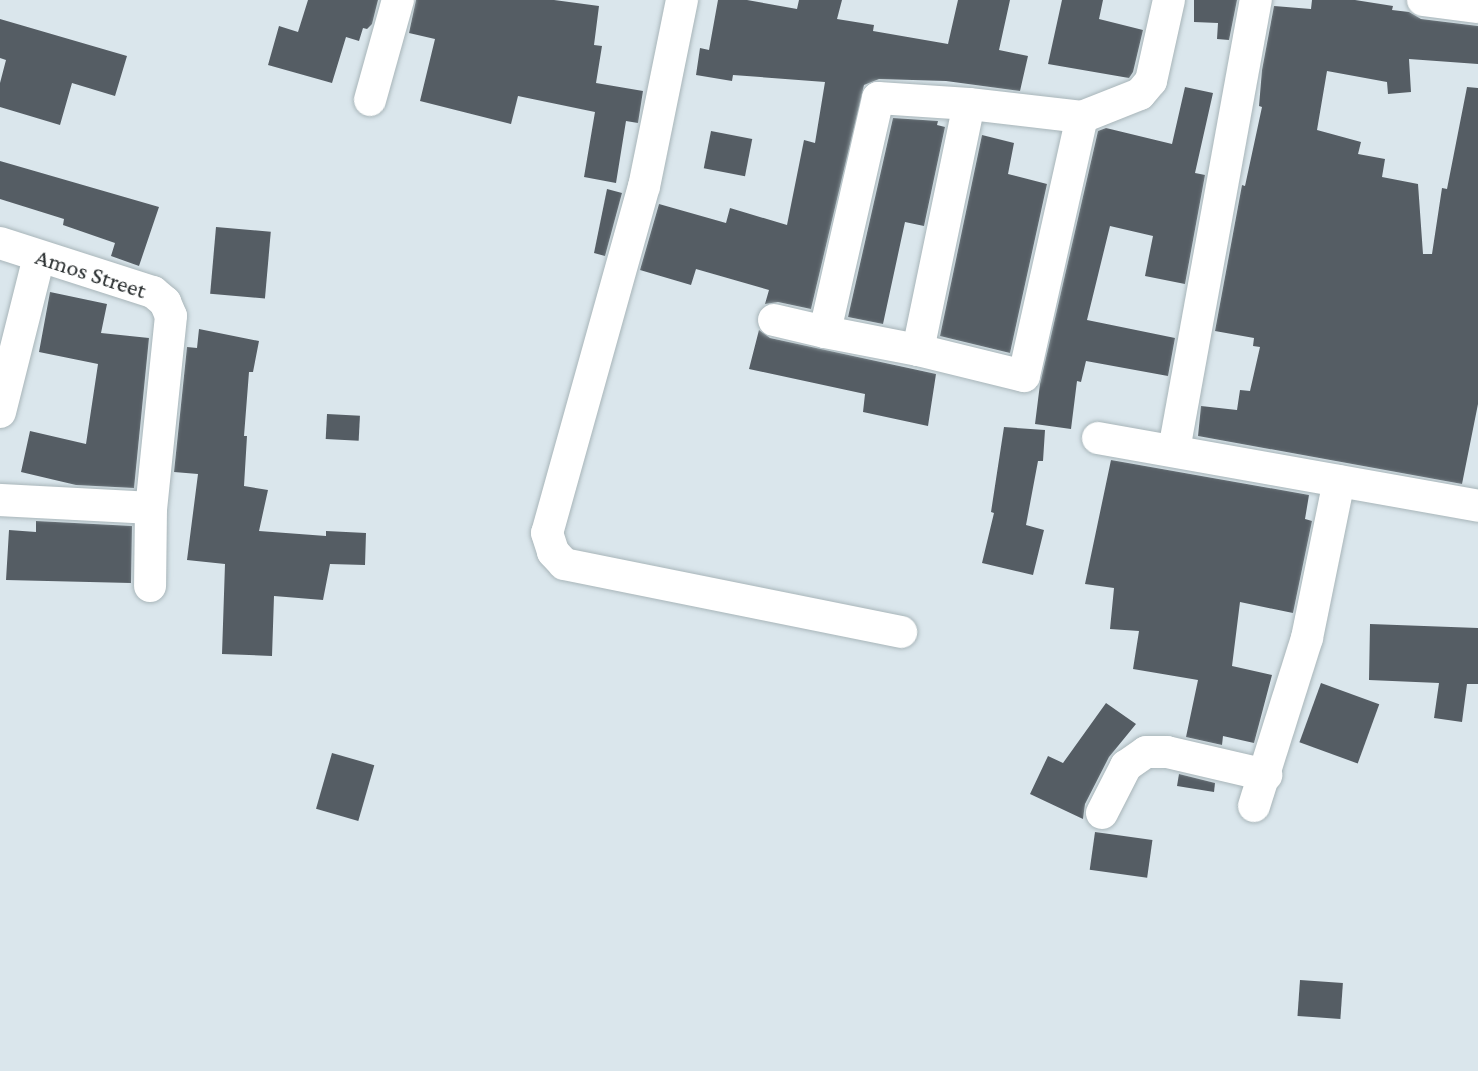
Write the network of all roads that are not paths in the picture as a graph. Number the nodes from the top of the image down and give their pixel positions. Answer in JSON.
{"nodes":[{"id":1,"x":398,"y":0,"type":"edge"},
{"id":2,"x":682,"y":0,"type":"edge"},
{"id":3,"x":1169,"y":0,"type":"edge"},
{"id":4,"x":1256,"y":0,"type":"edge"},
{"id":5,"x":1423,"y":0,"type":"edge"},
{"id":6,"x":1477,"y":4,"type":"edge"},
{"id":7,"x":370,"y":100,"type":"dead end"},
{"id":8,"x":969,"y":104,"type":"junction"},
{"id":9,"x":1082,"y":117,"type":"junction"},
{"id":10,"x":0,"y":243,"type":"edge"},
{"id":11,"x":39,"y":257,"type":"junction"},
{"id":12,"x":774,"y":320,"type":"dead end"},
{"id":13,"x":825,"y":332,"type":"junction"},
{"id":14,"x":918,"y":350,"type":"junction"},
{"id":15,"x":0,"y":412,"type":"edge"},
{"id":16,"x":1098,"y":438,"type":"dead end"},
{"id":17,"x":1174,"y":450,"type":"junction"},
{"id":18,"x":1339,"y":481,"type":"junction"},
{"id":19,"x":0,"y":500,"type":"edge"},
{"id":20,"x":1478,"y":506,"type":"edge"},
{"id":21,"x":151,"y":508,"type":"junction"},
{"id":22,"x":150,"y":586,"type":"dead end"},
{"id":23,"x":901,"y":632,"type":"dead end"},
{"id":24,"x":1266,"y":775,"type":"junction"},
{"id":25,"x":1254,"y":806,"type":"dead end"},
{"id":26,"x":1102,"y":813,"type":"dead end"}],
"edges":[{"from":1,"to":7,"type":"street"},
{"from":2,"to":23,"type":"street"},
{"from":3,"to":9,"type":"street"},
{"from":4,"to":17,"type":"street"},
{"from":5,"to":6,"type":"street"},
{"from":8,"to":9,"type":"street"},
{"from":8,"to":13,"type":"street"},
{"from":8,"to":14,"type":"street"},
{"from":9,"to":14,"type":"street"},
{"from":10,"to":11,"type":"street","name":"Amos Street"},
{"from":11,"to":15,"type":"street"},
{"from":11,"to":21,"type":"street","name":"Amos Street"},
{"from":12,"to":13,"type":"street"},
{"from":13,"to":14,"type":"street"},
{"from":16,"to":17,"type":"street"},
{"from":17,"to":18,"type":"street"},
{"from":18,"to":20,"type":"street"},
{"from":18,"to":24,"type":"street"},
{"from":19,"to":21,"type":"street"},
{"from":21,"to":22,"type":"street"},
{"from":24,"to":25,"type":"street"},
{"from":24,"to":26,"type":"street"}]}
